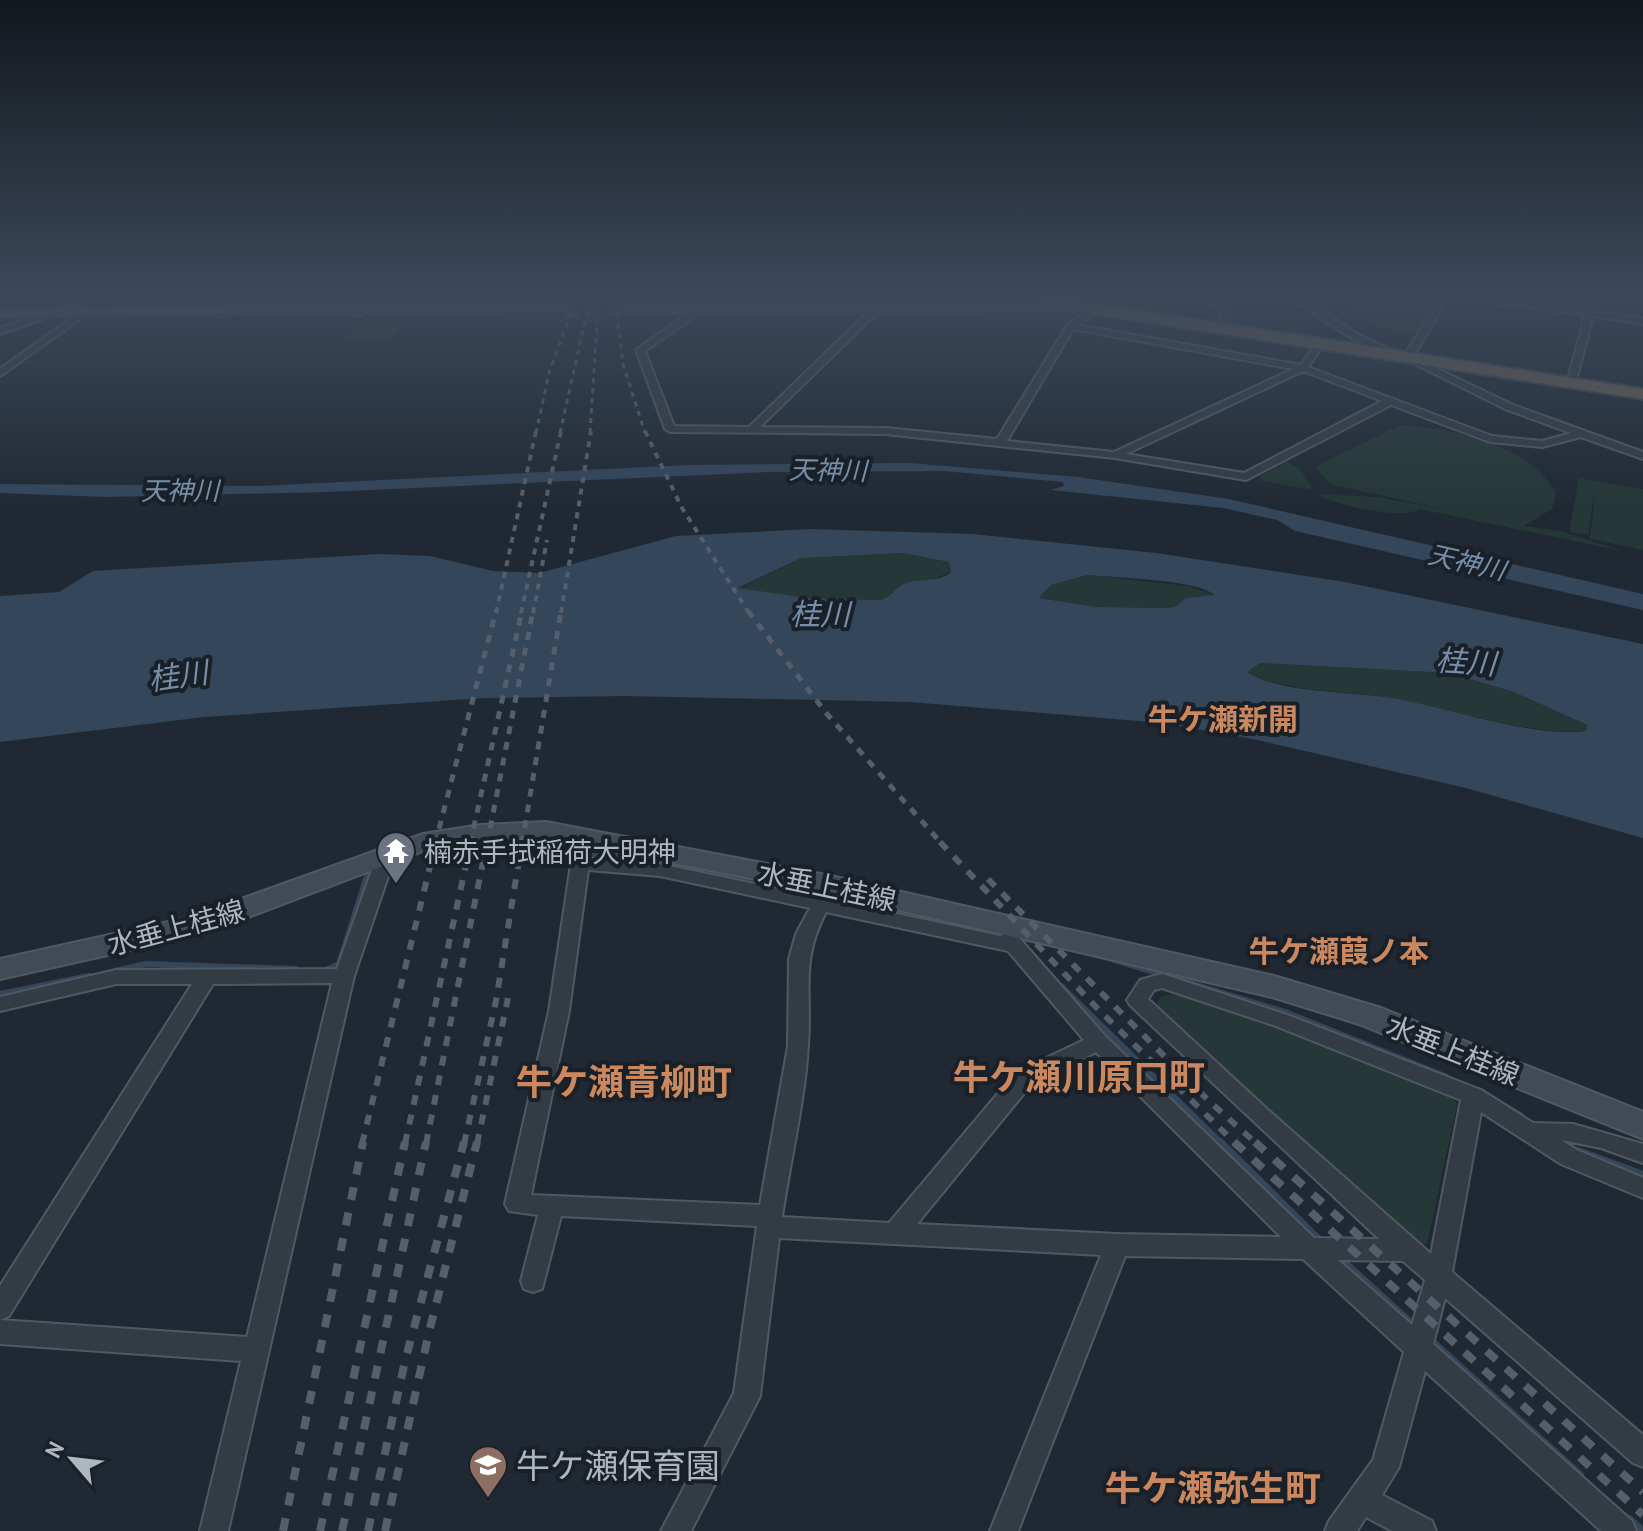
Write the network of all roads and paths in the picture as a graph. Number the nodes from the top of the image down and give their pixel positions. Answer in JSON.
{"nodes":[{"id":1,"x":646,"y":365,"type":"edge"},
{"id":2,"x":816,"y":365,"type":"edge"},
{"id":3,"x":1047,"y":365,"type":"edge"},
{"id":4,"x":1289,"y":365,"type":"edge"},
{"id":5,"x":1305,"y":365,"type":"edge"},
{"id":6,"x":1428,"y":365,"type":"edge"},
{"id":7,"x":1471,"y":365,"type":"edge"},
{"id":8,"x":1576,"y":365,"type":"edge"},
{"id":9,"x":1303,"y":368,"type":"junction"},
{"id":10,"x":1572,"y":381,"type":"junction"},
{"id":11,"x":1643,"y":392,"type":"edge"},
{"id":12,"x":1392,"y":400,"type":"junction"},
{"id":13,"x":751,"y":430,"type":"junction"},
{"id":14,"x":1580,"y":434,"type":"junction"},
{"id":15,"x":1001,"y":441,"type":"junction"},
{"id":16,"x":1115,"y":455,"type":"junction"},
{"id":17,"x":1643,"y":456,"type":"edge"},
{"id":18,"x":384,"y":862,"type":"junction"},
{"id":19,"x":827,"y":894,"type":"junction"},
{"id":20,"x":1006,"y":934,"type":"junction"},
{"id":21,"x":0,"y":969,"type":"edge"},
{"id":22,"x":208,"y":975,"type":"junction"},
{"id":23,"x":344,"y":976,"type":"junction"},
{"id":24,"x":0,"y":1004,"type":"edge"},
{"id":25,"x":1098,"y":1042,"type":"junction"},
{"id":26,"x":1473,"y":1096,"type":"junction"},
{"id":27,"x":1643,"y":1126,"type":"edge"},
{"id":28,"x":1529,"y":1132,"type":"junction"},
{"id":29,"x":1643,"y":1154,"type":"edge"},
{"id":30,"x":1643,"y":1188,"type":"edge"},
{"id":31,"x":552,"y":1206,"type":"junction"},
{"id":32,"x":770,"y":1221,"type":"junction"},
{"id":33,"x":896,"y":1232,"type":"junction"},
{"id":34,"x":1117,"y":1245,"type":"junction"},
{"id":35,"x":1310,"y":1250,"type":"junction"},
{"id":36,"x":1408,"y":1250,"type":"junction"},
{"id":37,"x":1438,"y":1279,"type":"junction"},
{"id":38,"x":533,"y":1281,"type":"dead end"},
{"id":39,"x":0,"y":1308,"type":"edge"},
{"id":40,"x":0,"y":1332,"type":"edge"},
{"id":41,"x":1421,"y":1346,"type":"junction"},
{"id":42,"x":255,"y":1350,"type":"junction"},
{"id":43,"x":1643,"y":1453,"type":"edge"},
{"id":44,"x":1361,"y":1499,"type":"junction"},
{"id":45,"x":214,"y":1531,"type":"edge"},
{"id":46,"x":675,"y":1531,"type":"edge"},
{"id":47,"x":1004,"y":1531,"type":"edge"},
{"id":48,"x":1339,"y":1531,"type":"edge"},
{"id":49,"x":1422,"y":1531,"type":"edge"},
{"id":50,"x":1622,"y":1531,"type":"edge"}],
"edges":[{"from":1,"to":13,"type":"street"},
{"from":2,"to":13,"type":"street"},
{"from":3,"to":15,"type":"street"},
{"from":4,"to":9,"type":"street"},
{"from":5,"to":9,"type":"street"},
{"from":6,"to":14,"type":"street"},
{"from":7,"to":10,"type":"highway"},
{"from":8,"to":10,"type":"street"},
{"from":9,"to":12,"type":"street"},
{"from":9,"to":16,"type":"street"},
{"from":10,"to":11,"type":"highway"},
{"from":12,"to":14,"type":"street"},
{"from":12,"to":16,"type":"street"},
{"from":13,"to":15,"type":"street"},
{"from":14,"to":17,"type":"street"},
{"from":15,"to":16,"type":"street"},
{"from":18,"to":19,"type":"main road","name":"水垂上桂線"},
{"from":18,"to":21,"type":"main road","name":"水垂上桂線"},
{"from":18,"to":23,"type":"street"},
{"from":19,"to":20,"type":"main road","name":"水垂上桂線"},
{"from":19,"to":31,"type":"street"},
{"from":19,"to":32,"type":"street"},
{"from":20,"to":25,"type":"street"},
{"from":20,"to":27,"type":"main road","name":"水垂上桂線"},
{"from":22,"to":23,"type":"street"},
{"from":22,"to":24,"type":"street"},
{"from":22,"to":39,"type":"street"},
{"from":23,"to":42,"type":"street"},
{"from":25,"to":33,"type":"street"},
{"from":25,"to":35,"type":"street"},
{"from":26,"to":28,"type":"street"},
{"from":26,"to":36,"type":"street"},
{"from":26,"to":37,"type":"street"},
{"from":28,"to":29,"type":"street"},
{"from":28,"to":30,"type":"street"},
{"from":31,"to":32,"type":"street"},
{"from":31,"to":38,"type":"street"},
{"from":32,"to":33,"type":"street"},
{"from":32,"to":46,"type":"street"},
{"from":33,"to":34,"type":"street"},
{"from":34,"to":35,"type":"street"},
{"from":34,"to":47,"type":"street"},
{"from":35,"to":36,"type":"street"},
{"from":35,"to":41,"type":"street"},
{"from":36,"to":37,"type":"street"},
{"from":37,"to":41,"type":"street"},
{"from":37,"to":43,"type":"street"},
{"from":40,"to":42,"type":"street"},
{"from":41,"to":44,"type":"street"},
{"from":41,"to":50,"type":"street"},
{"from":42,"to":45,"type":"street"},
{"from":44,"to":48,"type":"street"},
{"from":44,"to":49,"type":"street"}]}
